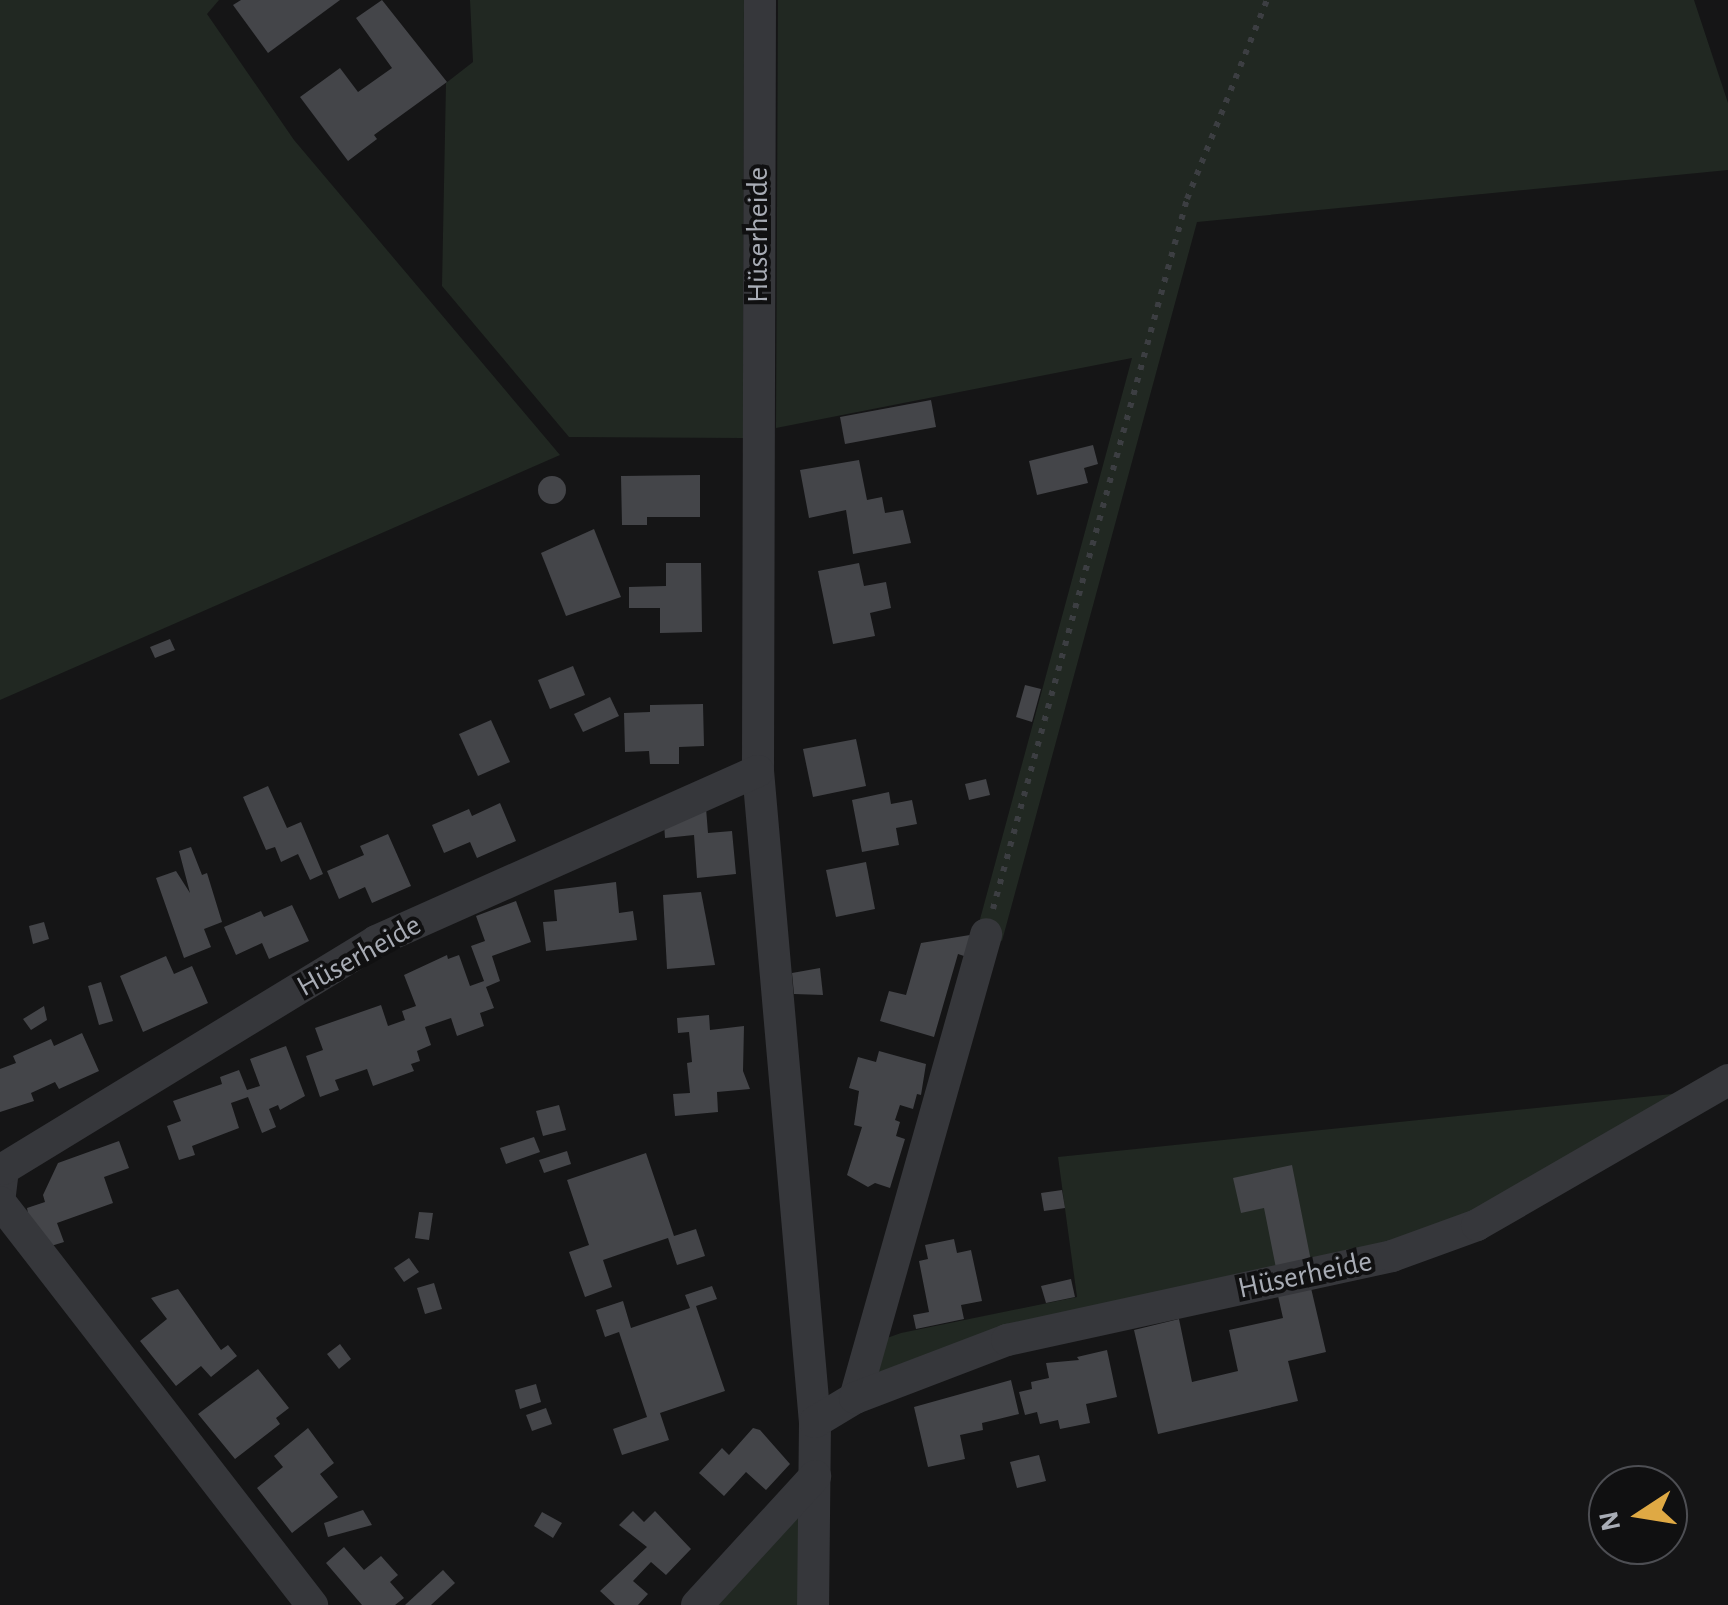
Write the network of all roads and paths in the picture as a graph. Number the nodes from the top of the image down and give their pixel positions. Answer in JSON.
{"nodes":[{"id":1,"x":760,"y":0,"type":"edge"},
{"id":2,"x":1267,"y":0,"type":"edge"},
{"id":3,"x":758,"y":770,"type":"junction"},
{"id":4,"x":986,"y":934,"type":"joint"},
{"id":5,"x":1728,"y":1080,"type":"edge"},
{"id":6,"x":0,"y":1194,"type":"edge"},
{"id":7,"x":0,"y":1202,"type":"edge"},
{"id":8,"x":854,"y":1398,"type":"junction"},
{"id":9,"x":815,"y":1422,"type":"junction"},
{"id":10,"x":815,"y":1476,"type":"junction"},
{"id":11,"x":312,"y":1605,"type":"edge"},
{"id":12,"x":697,"y":1605,"type":"edge"},
{"id":13,"x":813,"y":1605,"type":"edge"}],
"edges":[{"from":1,"to":3,"type":"street","name":"Hüserheide"},
{"from":2,"to":4,"type":"path"},
{"from":3,"to":6,"type":"street","name":"Hüserheide"},
{"from":3,"to":9,"type":"street","name":"Hüserheide"},
{"from":4,"to":8,"type":"street"},
{"from":5,"to":8,"type":"street","name":"Hüserheide"},
{"from":7,"to":11,"type":"street"},
{"from":8,"to":9,"type":"street","name":"Hüserheide"},
{"from":9,"to":10,"type":"street","name":"Hüserheide"},
{"from":10,"to":12,"type":"street"},
{"from":10,"to":13,"type":"street","name":"Hüserheide"}]}
